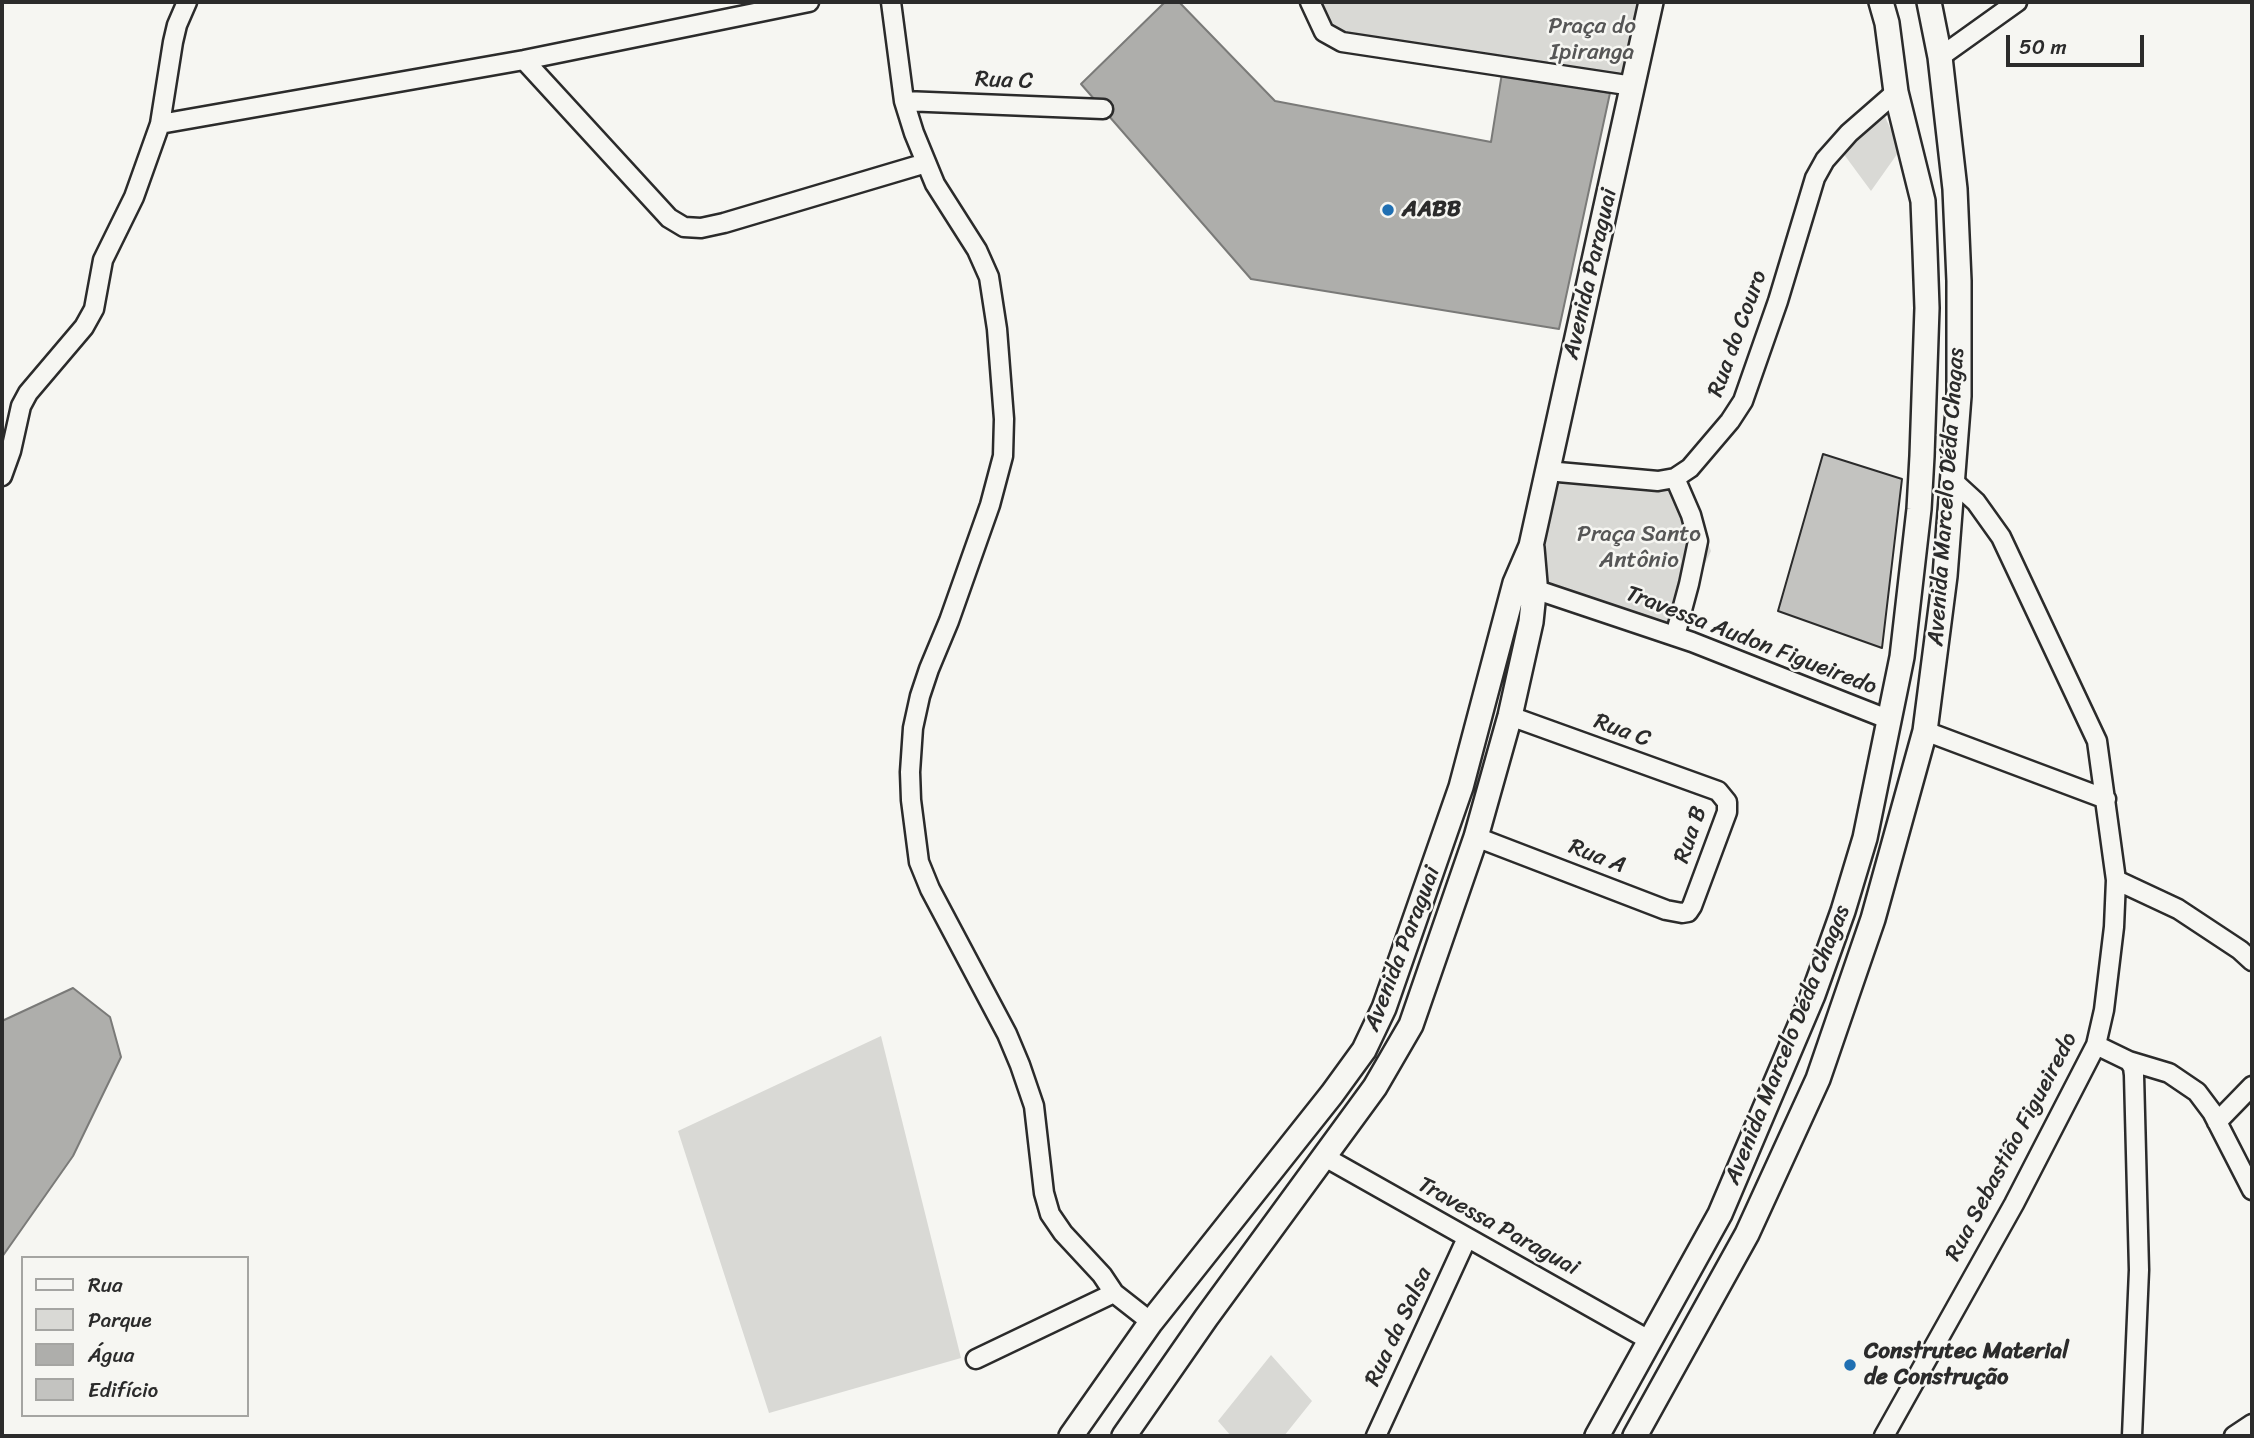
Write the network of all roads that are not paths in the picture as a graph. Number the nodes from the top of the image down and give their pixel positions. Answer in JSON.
{"nodes":[{"id":1,"x":187,"y":2,"type":"edge"},
{"id":2,"x":809,"y":2,"type":"edge"},
{"id":3,"x":891,"y":2,"type":"edge"},
{"id":4,"x":1310,"y":2,"type":"edge"},
{"id":5,"x":1651,"y":2,"type":"edge"},
{"id":6,"x":1881,"y":2,"type":"edge"},
{"id":7,"x":1929,"y":2,"type":"edge"},
{"id":8,"x":2017,"y":2,"type":"edge"},
{"id":9,"x":1940,"y":57,"type":"junction"},
{"id":10,"x":524,"y":60,"type":"junction"},
{"id":11,"x":1633,"y":86,"type":"junction"},
{"id":12,"x":1896,"y":92,"type":"junction"},
{"id":13,"x":904,"y":102,"type":"junction"},
{"id":14,"x":1103,"y":109,"type":"dead end"},
{"id":15,"x":160,"y":124,"type":"junction"},
{"id":16,"x":926,"y":163,"type":"junction"},
{"id":17,"x":1548,"y":471,"type":"junction"},
{"id":18,"x":2,"y":476,"type":"edge"},
{"id":19,"x":1675,"y":478,"type":"junction"},
{"id":20,"x":1952,"y":480,"type":"junction"},
{"id":21,"x":1524,"y":585,"type":"junction"},
{"id":22,"x":1675,"y":636,"type":"junction"},
{"id":23,"x":1510,"y":716,"type":"junction"},
{"id":24,"x":1890,"y":720,"type":"junction"},
{"id":25,"x":1925,"y":731,"type":"junction"},
{"id":26,"x":1718,"y":791,"type":"joint"},
{"id":27,"x":2106,"y":799,"type":"junction"},
{"id":28,"x":1872,"y":807,"type":"junction"},
{"id":29,"x":1903,"y":816,"type":"junction"},
{"id":30,"x":1476,"y":836,"type":"junction"},
{"id":31,"x":1865,"y":838,"type":"junction"},
{"id":32,"x":1895,"y":846,"type":"junction"},
{"id":33,"x":2116,"y":880,"type":"junction"},
{"id":34,"x":1694,"y":899,"type":"joint"},
{"id":35,"x":2252,"y":961,"type":"edge"},
{"id":36,"x":2096,"y":1045,"type":"junction"},
{"id":37,"x":2129,"y":1061,"type":"junction"},
{"id":38,"x":2252,"y":1086,"type":"edge"},
{"id":39,"x":2217,"y":1122,"type":"junction"},
{"id":40,"x":1323,"y":1156,"type":"junction"},
{"id":41,"x":2252,"y":1190,"type":"edge"},
{"id":42,"x":1467,"y":1238,"type":"junction"},
{"id":43,"x":1114,"y":1293,"type":"junction"},
{"id":44,"x":1151,"y":1321,"type":"junction"},
{"id":45,"x":1649,"y":1340,"type":"junction"},
{"id":46,"x":976,"y":1359,"type":"dead end"},
{"id":47,"x":1612,"y":1410,"type":"junction"},
{"id":48,"x":2252,"y":1424,"type":"edge"},
{"id":49,"x":1638,"y":1430,"type":"edge"},
{"id":50,"x":1071,"y":1436,"type":"edge"},
{"id":51,"x":1124,"y":1436,"type":"edge"},
{"id":52,"x":1376,"y":1436,"type":"edge"},
{"id":53,"x":1597,"y":1436,"type":"edge"},
{"id":54,"x":1884,"y":1436,"type":"edge"},
{"id":55,"x":2132,"y":1436,"type":"edge"},
{"id":56,"x":2234,"y":1436,"type":"edge"}],
"edges":[{"from":1,"to":15,"type":"street"},
{"from":2,"to":10,"type":"street"},
{"from":3,"to":13,"type":"street"},
{"from":4,"to":11,"type":"street"},
{"from":5,"to":11,"type":"main road","name":"Avenida Paraguai"},
{"from":6,"to":12,"type":"main road","name":"Avenida Marcelo Déda Chagas"},
{"from":7,"to":9,"type":"main road","name":"Avenida Marcelo Déda Chagas"},
{"from":8,"to":9,"type":"street"},
{"from":9,"to":20,"type":"main road","name":"Avenida Marcelo Déda Chagas"},
{"from":10,"to":15,"type":"street"},
{"from":10,"to":16,"type":"street"},
{"from":11,"to":17,"type":"main road","name":"Avenida Paraguai"},
{"from":12,"to":19,"type":"street","name":"Rua do Couro"},
{"from":12,"to":24,"type":"main road","name":"Avenida Marcelo Déda Chagas"},
{"from":13,"to":14,"type":"street","name":"Rua C"},
{"from":13,"to":16,"type":"street"},
{"from":15,"to":18,"type":"street"},
{"from":16,"to":43,"type":"street"},
{"from":17,"to":19,"type":"street"},
{"from":17,"to":21,"type":"main road","name":"Avenida Paraguai"},
{"from":19,"to":22,"type":"street"},
{"from":20,"to":25,"type":"main road","name":"Avenida Marcelo Déda Chagas"},
{"from":20,"to":27,"type":"street","name":"Rua Sebastião Figueiredo"},
{"from":21,"to":22,"type":"street","name":"Travessa Audon Figueiredo"},
{"from":21,"to":23,"type":"main road","name":"Avenida Paraguai"},
{"from":21,"to":44,"type":"main road","name":"Avenida Paraguai"},
{"from":22,"to":24,"type":"street","name":"Travessa Audon Figueiredo"},
{"from":23,"to":26,"type":"street","name":"Rua C"},
{"from":23,"to":30,"type":"main road","name":"Avenida Paraguai"},
{"from":24,"to":28,"type":"main road","name":"Avenida Marcelo Déda Chagas"},
{"from":25,"to":27,"type":"street"},
{"from":25,"to":29,"type":"main road","name":"Avenida Marcelo Déda Chagas"},
{"from":26,"to":34,"type":"street","name":"Rua B"},
{"from":27,"to":33,"type":"street","name":"Rua Sebastião Figueiredo"},
{"from":28,"to":29,"type":"main road"},
{"from":28,"to":31,"type":"main road","name":"Avenida Marcelo Déda Chagas"},
{"from":29,"to":32,"type":"main road","name":"Avenida Marcelo Déda Chagas"},
{"from":30,"to":34,"type":"street","name":"Rua A"},
{"from":30,"to":40,"type":"main road","name":"Avenida Paraguai"},
{"from":31,"to":32,"type":"main road"},
{"from":31,"to":45,"type":"main road","name":"Avenida Marcelo Déda Chagas"},
{"from":32,"to":49,"type":"main road","name":"Avenida Marcelo Déda Chagas"},
{"from":33,"to":35,"type":"street"},
{"from":33,"to":36,"type":"street","name":"Rua Sebastião Figueiredo"},
{"from":36,"to":37,"type":"street"},
{"from":36,"to":54,"type":"street","name":"Rua Sebastião Figueiredo"},
{"from":37,"to":39,"type":"street"},
{"from":37,"to":55,"type":"street"},
{"from":38,"to":39,"type":"street"},
{"from":39,"to":41,"type":"street"},
{"from":40,"to":42,"type":"street","name":"Travessa Paraguai"},
{"from":40,"to":51,"type":"main road","name":"Avenida Paraguai"},
{"from":42,"to":45,"type":"street","name":"Travessa Paraguai"},
{"from":42,"to":52,"type":"street","name":"Rua da Salsa"},
{"from":43,"to":44,"type":"street"},
{"from":43,"to":46,"type":"street"},
{"from":44,"to":50,"type":"main road","name":"Avenida Paraguai"},
{"from":45,"to":47,"type":"main road","name":"Avenida Marcelo Déda Chagas"},
{"from":47,"to":49,"type":"main road"},
{"from":47,"to":53,"type":"main road","name":"Avenida Marcelo Déda Chagas"},
{"from":48,"to":56,"type":"street"}]}
